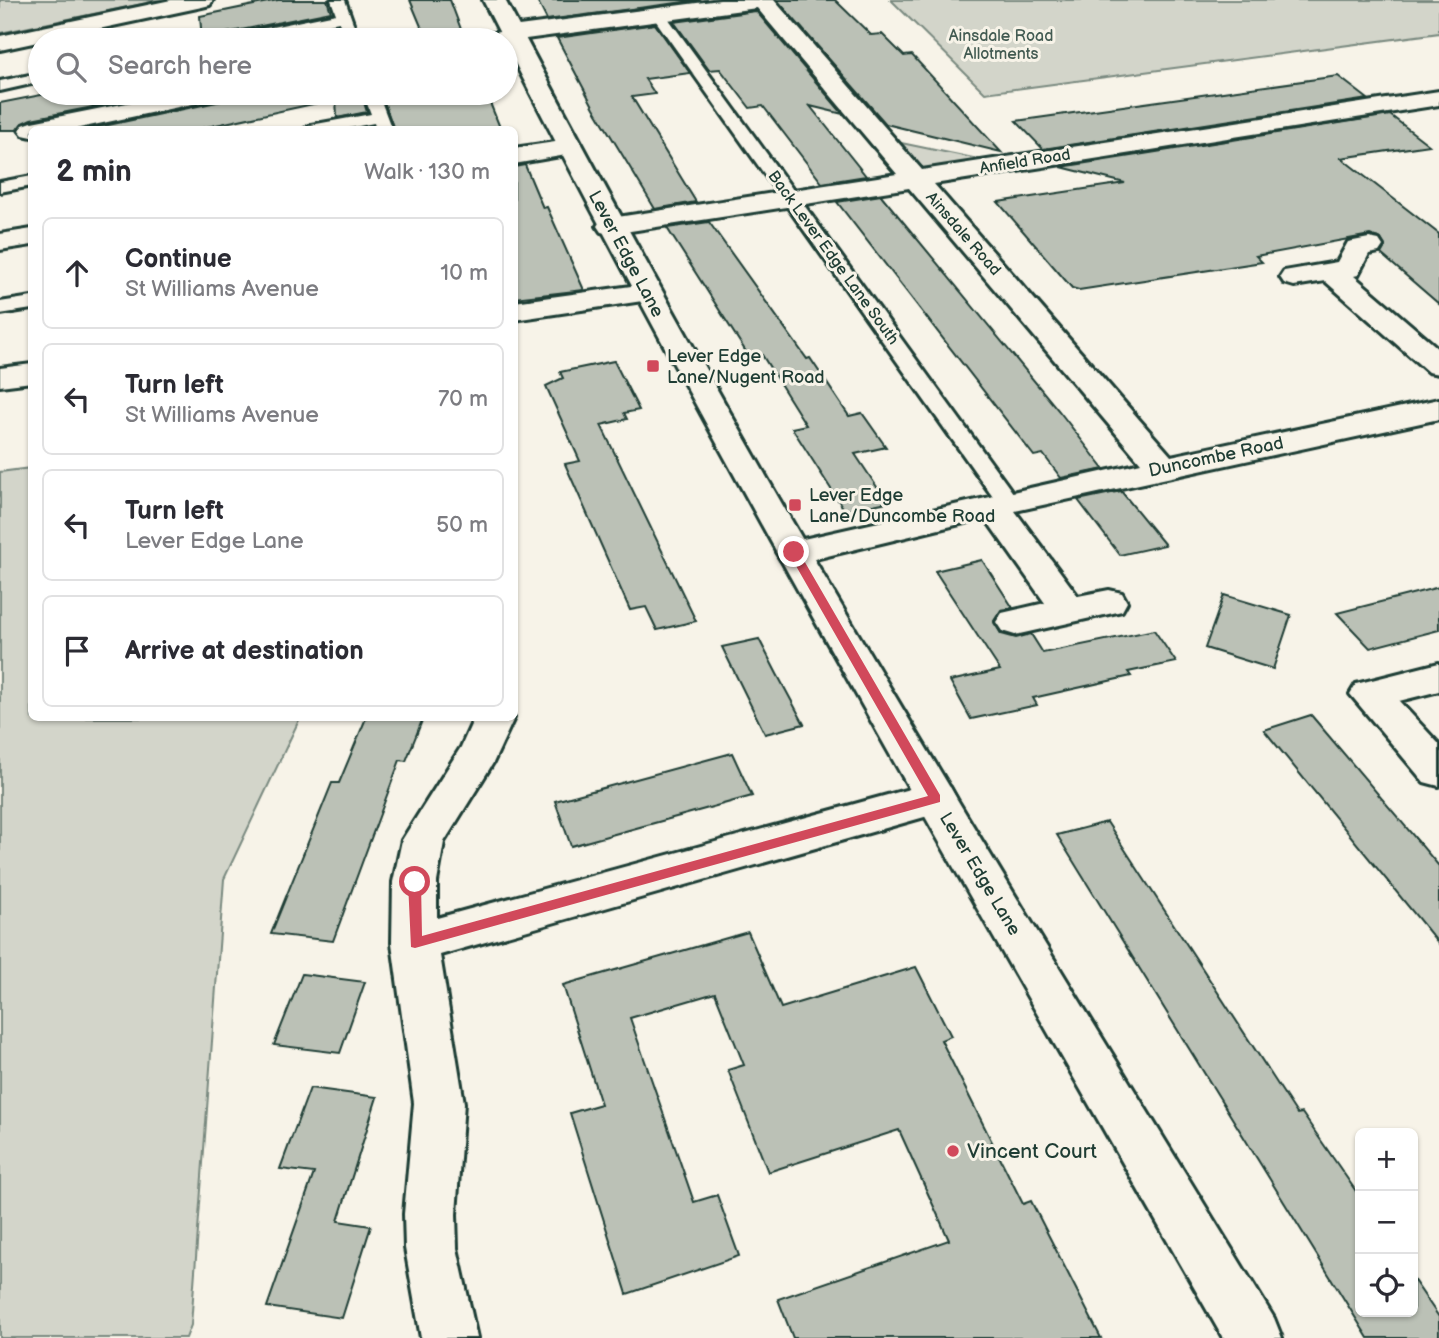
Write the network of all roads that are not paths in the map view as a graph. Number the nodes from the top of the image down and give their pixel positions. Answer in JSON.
{"nodes":[{"id":1,"x":202,"y":0,"type":"edge"},
{"id":2,"x":338,"y":0,"type":"edge"},
{"id":3,"x":494,"y":0,"type":"edge"},
{"id":4,"x":763,"y":0,"type":"edge"},
{"id":5,"x":659,"y":14,"type":"junction"},
{"id":6,"x":344,"y":17,"type":"junction"},
{"id":7,"x":70,"y":28,"type":"edge"},
{"id":8,"x":289,"y":28,"type":"edge"},
{"id":9,"x":348,"y":28,"type":"edge"},
{"id":10,"x":493,"y":28,"type":"edge"},
{"id":11,"x":518,"y":34,"type":"edge"},
{"id":12,"x":28,"y":37,"type":"edge"},
{"id":13,"x":0,"y":43,"type":"edge"},
{"id":14,"x":518,"y":74,"type":"edge"},
{"id":15,"x":28,"y":80,"type":"edge"},
{"id":16,"x":0,"y":86,"type":"edge"},
{"id":17,"x":1426,"y":100,"type":"edge"},
{"id":18,"x":152,"y":105,"type":"edge"},
{"id":19,"x":375,"y":105,"type":"edge"},
{"id":20,"x":1439,"y":119,"type":"edge"},
{"id":21,"x":382,"y":123,"type":"edge"},
{"id":22,"x":49,"y":126,"type":"edge"},
{"id":23,"x":352,"y":126,"type":"edge"},
{"id":24,"x":569,"y":148,"type":"junction"},
{"id":25,"x":518,"y":155,"type":"edge"},
{"id":26,"x":916,"y":179,"type":"junction"},
{"id":27,"x":28,"y":182,"type":"edge"},
{"id":28,"x":0,"y":187,"type":"edge"},
{"id":29,"x":790,"y":198,"type":"junction"},
{"id":30,"x":611,"y":226,"type":"junction"},
{"id":31,"x":28,"y":238,"type":"edge"},
{"id":32,"x":0,"y":242,"type":"edge"},
{"id":33,"x":1369,"y":246,"type":"dead end"},
{"id":34,"x":1331,"y":271,"type":"junction"},
{"id":35,"x":1294,"y":277,"type":"dead end"},
{"id":36,"x":646,"y":293,"type":"junction"},
{"id":37,"x":28,"y":304,"type":"edge"},
{"id":38,"x":0,"y":308,"type":"edge"},
{"id":39,"x":518,"y":310,"type":"edge"},
{"id":40,"x":1439,"y":365,"type":"edge"},
{"id":41,"x":28,"y":374,"type":"edge"},
{"id":42,"x":0,"y":377,"type":"edge"},
{"id":43,"x":1439,"y":409,"type":"edge"},
{"id":44,"x":1163,"y":468,"type":"junction"},
{"id":45,"x":1001,"y":503,"type":"junction"},
{"id":46,"x":794,"y":552,"type":"junction"},
{"id":47,"x":1109,"y":601,"type":"dead end"},
{"id":48,"x":1069,"y":610,"type":"junction"},
{"id":49,"x":1015,"y":622,"type":"dead end"},
{"id":50,"x":1439,"y":677,"type":"edge"},
{"id":51,"x":493,"y":721,"type":"edge"},
{"id":52,"x":1439,"y":771,"type":"edge"},
{"id":53,"x":936,"y":798,"type":"junction"},
{"id":54,"x":415,"y":943,"type":"junction"},
{"id":55,"x":449,"y":1338,"type":"edge"},
{"id":56,"x":1254,"y":1338,"type":"edge"}],
"edges":[{"from":1,"to":7,"type":"street"},
{"from":2,"to":6,"type":"lane"},
{"from":3,"to":10,"type":"street","name":"Lever Edge Lane"},
{"from":4,"to":5,"type":"street"},
{"from":4,"to":26,"type":"street","name":"Ainsdale Road"},
{"from":5,"to":11,"type":"street"},
{"from":5,"to":29,"type":"lane","name":"Back Lever Edge Lane South"},
{"from":6,"to":8,"type":"lane"},
{"from":6,"to":9,"type":"lane"},
{"from":12,"to":13,"type":"street"},
{"from":14,"to":24,"type":"street","name":"Lever Edge Lane"},
{"from":15,"to":16,"type":"lane"},
{"from":17,"to":20,"type":"street"},
{"from":17,"to":26,"type":"street","name":"Anfield Road"},
{"from":18,"to":22,"type":"street"},
{"from":19,"to":21,"type":"lane"},
{"from":21,"to":23,"type":"lane"},
{"from":24,"to":25,"type":"street"},
{"from":24,"to":30,"type":"street","name":"Lever Edge Lane"},
{"from":26,"to":29,"type":"street","name":"Anfield Road"},
{"from":26,"to":44,"type":"street","name":"Ainsdale Road"},
{"from":27,"to":28,"type":"lane"},
{"from":29,"to":30,"type":"street","name":"Anfield Road"},
{"from":29,"to":45,"type":"lane","name":"Back Lever Edge Lane South"},
{"from":30,"to":36,"type":"street","name":"Lever Edge Lane"},
{"from":31,"to":32,"type":"street"},
{"from":33,"to":34,"type":"street"},
{"from":34,"to":35,"type":"street"},
{"from":34,"to":40,"type":"street"},
{"from":36,"to":39,"type":"street"},
{"from":36,"to":46,"type":"street","name":"Lever Edge Lane"},
{"from":37,"to":38,"type":"lane"},
{"from":41,"to":42,"type":"street"},
{"from":43,"to":44,"type":"street","name":"Duncombe Road"},
{"from":44,"to":45,"type":"street","name":"Duncombe Road"},
{"from":45,"to":46,"type":"street","name":"Duncombe Road"},
{"from":45,"to":48,"type":"street"},
{"from":46,"to":53,"type":"street","name":"Lever Edge Lane"},
{"from":47,"to":48,"type":"street"},
{"from":48,"to":49,"type":"street"},
{"from":50,"to":52,"type":"street"},
{"from":51,"to":54,"type":"street"},
{"from":53,"to":54,"type":"street"},
{"from":53,"to":56,"type":"street","name":"Lever Edge Lane"},
{"from":54,"to":55,"type":"street"}]}
